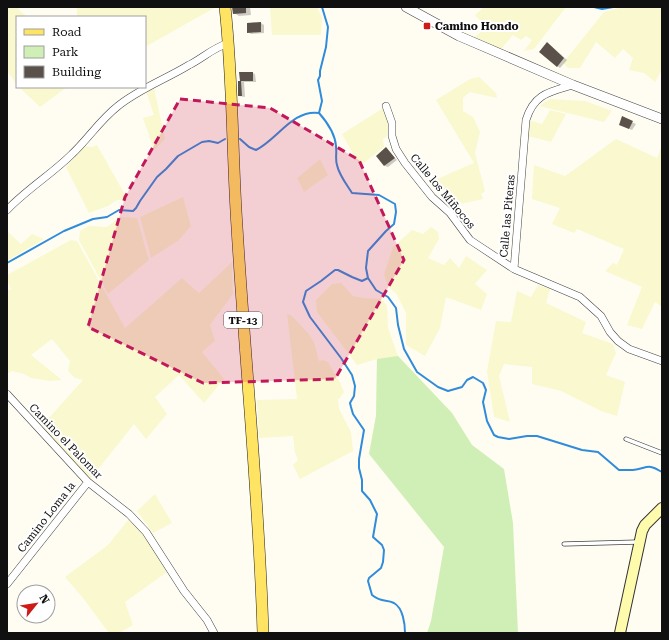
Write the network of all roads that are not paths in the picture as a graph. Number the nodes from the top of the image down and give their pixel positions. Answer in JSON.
{"nodes":[{"id":1,"x":225,"y":7,"type":"edge"},
{"id":2,"x":406,"y":7,"type":"edge"},
{"id":3,"x":229,"y":44,"type":"junction"},
{"id":4,"x":573,"y":85,"type":"junction"},
{"id":5,"x":386,"y":106,"type":"dead end"},
{"id":6,"x":662,"y":119,"type":"edge"},
{"id":7,"x":7,"y":210,"type":"edge"},
{"id":8,"x":514,"y":269,"type":"junction"},
{"id":9,"x":662,"y":361,"type":"edge"},
{"id":10,"x":7,"y":394,"type":"edge"},
{"id":11,"x":626,"y":439,"type":"dead end"},
{"id":12,"x":662,"y":453,"type":"edge"},
{"id":13,"x":88,"y":482,"type":"junction"},
{"id":14,"x":662,"y":508,"type":"edge"},
{"id":15,"x":639,"y":542,"type":"junction"},
{"id":16,"x":564,"y":544,"type":"dead end"},
{"id":17,"x":7,"y":584,"type":"edge"},
{"id":18,"x":214,"y":633,"type":"edge"},
{"id":19,"x":263,"y":633,"type":"edge"},
{"id":20,"x":620,"y":633,"type":"edge"}],
"edges":[{"from":1,"to":3,"type":"main road","number":"TF-13"},
{"from":2,"to":4,"type":"street"},
{"from":3,"to":7,"type":"street"},
{"from":3,"to":19,"type":"main road","number":"TF-13"},
{"from":4,"to":6,"type":"street"},
{"from":4,"to":8,"type":"street","name":"Calle las Piteras"},
{"from":5,"to":8,"type":"street","name":"Calle los Miñocos"},
{"from":8,"to":9,"type":"street","name":"Calle las Piteras"},
{"from":10,"to":13,"type":"street","name":"Camino el Palomar"},
{"from":11,"to":12,"type":"lane"},
{"from":13,"to":17,"type":"street","name":"Camino Loma la"},
{"from":13,"to":18,"type":"street","name":"Camino el Palomar"},
{"from":14,"to":15,"type":"main road"},
{"from":15,"to":16,"type":"lane"},
{"from":15,"to":20,"type":"main road"}]}
